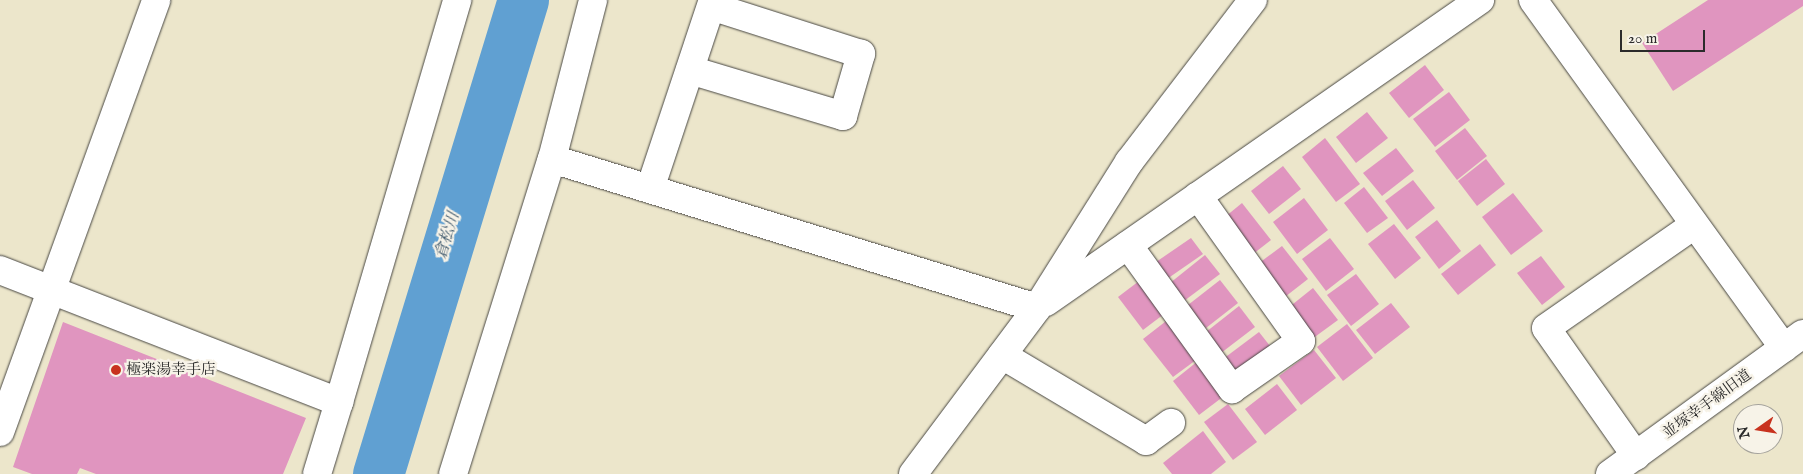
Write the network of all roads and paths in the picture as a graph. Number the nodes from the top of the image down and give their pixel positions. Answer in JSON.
{"nodes":[{"id":1,"x":156,"y":0,"type":"edge"},
{"id":2,"x":458,"y":0,"type":"edge"},
{"id":3,"x":593,"y":0,"type":"edge"},
{"id":4,"x":1252,"y":0,"type":"edge"},
{"id":5,"x":1480,"y":0,"type":"edge"},
{"id":6,"x":1533,"y":0,"type":"edge"},
{"id":7,"x":712,"y":3,"type":"edge"},
{"id":8,"x":690,"y":70,"type":"junction"},
{"id":9,"x":552,"y":158,"type":"junction"},
{"id":10,"x":650,"y":189,"type":"junction"},
{"id":11,"x":1198,"y":196,"type":"junction"},
{"id":12,"x":1694,"y":225,"type":"junction"},
{"id":13,"x":1128,"y":245,"type":"junction"},
{"id":14,"x":0,"y":270,"type":"edge"},
{"id":15,"x":53,"y":291,"type":"junction"},
{"id":16,"x":1037,"y":308,"type":"junction"},
{"id":17,"x":1794,"y":341,"type":"edge"},
{"id":18,"x":1002,"y":355,"type":"junction"},
{"id":19,"x":339,"y":402,"type":"junction"},
{"id":20,"x":1171,"y":423,"type":"dead end"},
{"id":21,"x":0,"y":432,"type":"edge"},
{"id":22,"x":1636,"y":456,"type":"junction"},
{"id":23,"x":317,"y":474,"type":"edge"},
{"id":24,"x":453,"y":474,"type":"edge"},
{"id":25,"x":913,"y":474,"type":"edge"},
{"id":26,"x":1610,"y":474,"type":"edge"}],
"edges":[{"from":1,"to":15,"type":"street"},
{"from":2,"to":19,"type":"street"},
{"from":3,"to":9,"type":"street"},
{"from":4,"to":16,"type":"street"},
{"from":5,"to":11,"type":"street"},
{"from":6,"to":12,"type":"street"},
{"from":7,"to":8,"type":"street"},
{"from":7,"to":8,"type":"street"},
{"from":8,"to":10,"type":"street"},
{"from":9,"to":10,"type":"street"},
{"from":9,"to":24,"type":"street"},
{"from":10,"to":16,"type":"street"},
{"from":11,"to":13,"type":"street"},
{"from":11,"to":13,"type":"street"},
{"from":12,"to":17,"type":"street"},
{"from":12,"to":22,"type":"street"},
{"from":13,"to":16,"type":"street"},
{"from":14,"to":15,"type":"street"},
{"from":15,"to":19,"type":"street"},
{"from":15,"to":21,"type":"street"},
{"from":16,"to":18,"type":"street"},
{"from":17,"to":22,"type":"street","name":"並塚幸手線旧道"},
{"from":18,"to":20,"type":"street"},
{"from":18,"to":25,"type":"street"},
{"from":19,"to":23,"type":"street"},
{"from":22,"to":26,"type":"street","name":"並塚幸手線旧道"}]}
